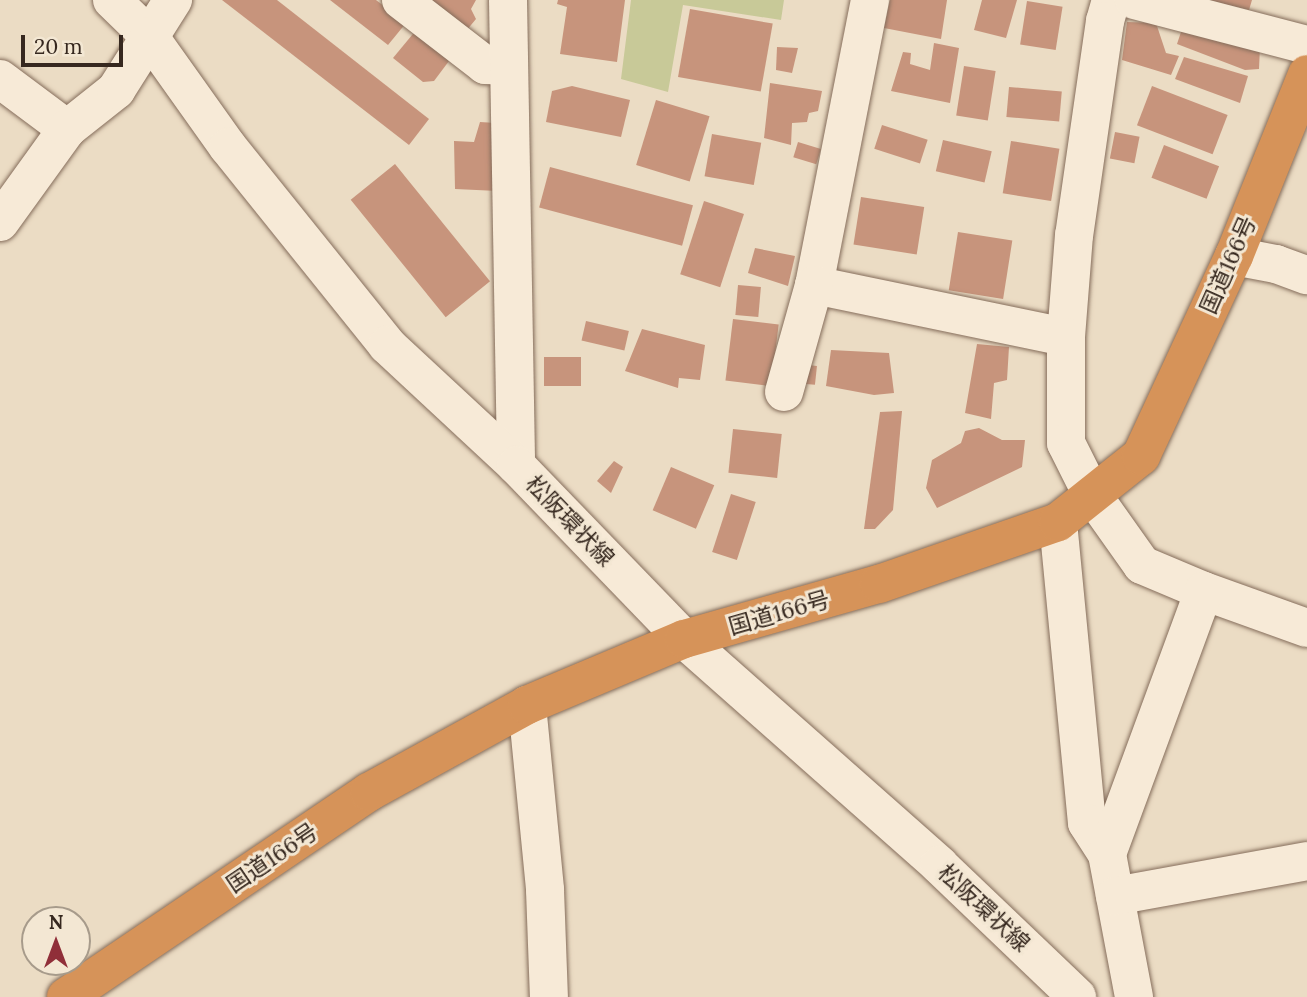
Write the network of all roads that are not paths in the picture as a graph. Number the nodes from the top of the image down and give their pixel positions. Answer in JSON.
{"nodes":[{"id":1,"x":112,"y":0,"type":"edge"},
{"id":2,"x":173,"y":0,"type":"edge"},
{"id":3,"x":401,"y":0,"type":"edge"},
{"id":4,"x":508,"y":0,"type":"edge"},
{"id":5,"x":870,"y":0,"type":"edge"},
{"id":6,"x":1111,"y":0,"type":"edge"},
{"id":7,"x":1134,"y":0,"type":"edge"},
{"id":8,"x":149,"y":36,"type":"junction"},
{"id":9,"x":1307,"y":46,"type":"edge"},
{"id":10,"x":509,"y":66,"type":"junction"},
{"id":11,"x":1307,"y":75,"type":"edge"},
{"id":12,"x":0,"y":79,"type":"edge"},
{"id":13,"x":66,"y":129,"type":"junction"},
{"id":14,"x":0,"y":222,"type":"edge"},
{"id":15,"x":1234,"y":256,"type":"junction"},
{"id":16,"x":1307,"y":275,"type":"edge"},
{"id":17,"x":814,"y":285,"type":"junction"},
{"id":18,"x":1066,"y":337,"type":"junction"},
{"id":19,"x":784,"y":392,"type":"dead end"},
{"id":20,"x":516,"y":466,"type":"junction"},
{"id":21,"x":1091,"y":493,"type":"junction"},
{"id":22,"x":1058,"y":522,"type":"junction"},
{"id":23,"x":1204,"y":591,"type":"junction"},
{"id":24,"x":1307,"y":628,"type":"edge"},
{"id":25,"x":684,"y":639,"type":"junction"},
{"id":26,"x":527,"y":705,"type":"junction"},
{"id":27,"x":1107,"y":854,"type":"junction"},
{"id":28,"x":1307,"y":861,"type":"edge"},
{"id":29,"x":1115,"y":896,"type":"junction"},
{"id":30,"x":66,"y":997,"type":"edge"},
{"id":31,"x":549,"y":997,"type":"edge"},
{"id":32,"x":1077,"y":997,"type":"edge"},
{"id":33,"x":1135,"y":997,"type":"edge"}],
"edges":[{"from":1,"to":8,"type":"street","name":"松阪環状線"},
{"from":2,"to":8,"type":"street"},
{"from":3,"to":10,"type":"street"},
{"from":4,"to":10,"type":"street"},
{"from":5,"to":17,"type":"street"},
{"from":6,"to":18,"type":"street"},
{"from":7,"to":9,"type":"street"},
{"from":8,"to":13,"type":"street"},
{"from":8,"to":20,"type":"street","name":"松阪環状線"},
{"from":10,"to":20,"type":"street"},
{"from":11,"to":15,"type":"highway","name":"国道166号"},
{"from":12,"to":13,"type":"street"},
{"from":13,"to":14,"type":"street"},
{"from":15,"to":16,"type":"street"},
{"from":15,"to":21,"type":"highway","name":"国道166号"},
{"from":17,"to":18,"type":"street"},
{"from":17,"to":19,"type":"street"},
{"from":18,"to":21,"type":"street"},
{"from":20,"to":25,"type":"street","name":"松阪環状線"},
{"from":21,"to":22,"type":"highway","name":"国道166号"},
{"from":21,"to":23,"type":"street"},
{"from":22,"to":25,"type":"highway","name":"国道166号"},
{"from":22,"to":27,"type":"street"},
{"from":23,"to":24,"type":"street"},
{"from":23,"to":27,"type":"street"},
{"from":25,"to":26,"type":"highway","name":"国道166号"},
{"from":25,"to":32,"type":"street","name":"松阪環状線"},
{"from":26,"to":30,"type":"highway","name":"国道166号"},
{"from":26,"to":31,"type":"street"},
{"from":27,"to":29,"type":"street"},
{"from":28,"to":29,"type":"street"},
{"from":29,"to":33,"type":"street"}]}
